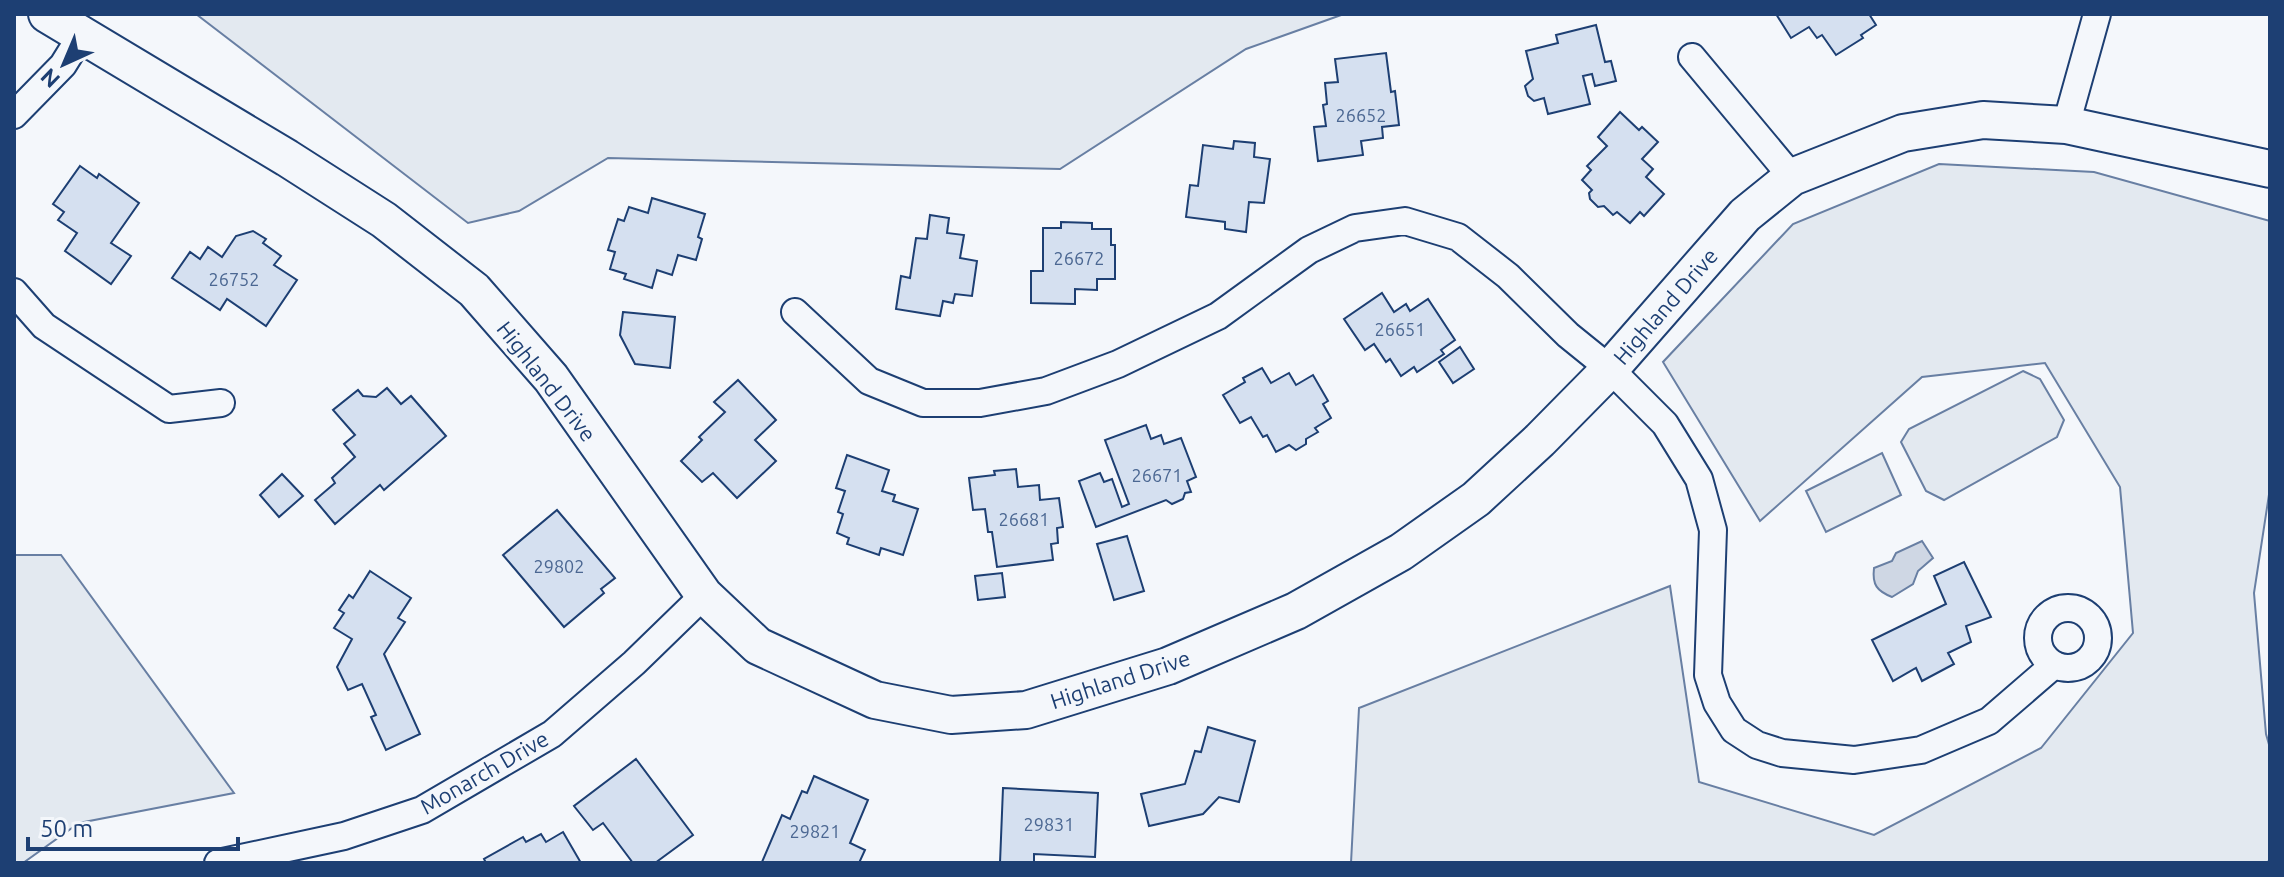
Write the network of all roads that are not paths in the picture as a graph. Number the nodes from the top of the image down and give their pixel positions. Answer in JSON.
{"nodes":[{"id":1,"x":47,"y":14,"type":"edge"},
{"id":2,"x":2097,"y":14,"type":"edge"},
{"id":3,"x":81,"y":36,"type":"junction"},
{"id":4,"x":1692,"y":57,"type":"dead end"},
{"id":5,"x":14,"y":115,"type":"edge"},
{"id":6,"x":2066,"y":125,"type":"junction"},
{"id":7,"x":2270,"y":169,"type":"edge"},
{"id":8,"x":1792,"y":177,"type":"junction"},
{"id":9,"x":14,"y":292,"type":"edge"},
{"id":10,"x":795,"y":312,"type":"dead end"},
{"id":11,"x":1610,"y":369,"type":"junction"},
{"id":12,"x":221,"y":403,"type":"dead end"},
{"id":13,"x":704,"y":595,"type":"junction"},
{"id":14,"x":2054,"y":665,"type":"dead end"},
{"id":15,"x":218,"y":863,"type":"edge"}],
"edges":[{"from":1,"to":3,"type":"street","name":"Highland Drive"},
{"from":2,"to":6,"type":"street"},
{"from":3,"to":5,"type":"street"},
{"from":3,"to":13,"type":"street","name":"Highland Drive"},
{"from":4,"to":8,"type":"street"},
{"from":6,"to":7,"type":"street","name":"Highland Drive"},
{"from":6,"to":8,"type":"street","name":"Highland Drive"},
{"from":8,"to":11,"type":"street","name":"Highland Drive"},
{"from":9,"to":12,"type":"street"},
{"from":10,"to":11,"type":"street"},
{"from":11,"to":13,"type":"street","name":"Highland Drive"},
{"from":11,"to":14,"type":"street"},
{"from":13,"to":15,"type":"street","name":"Monarch Drive"}]}
